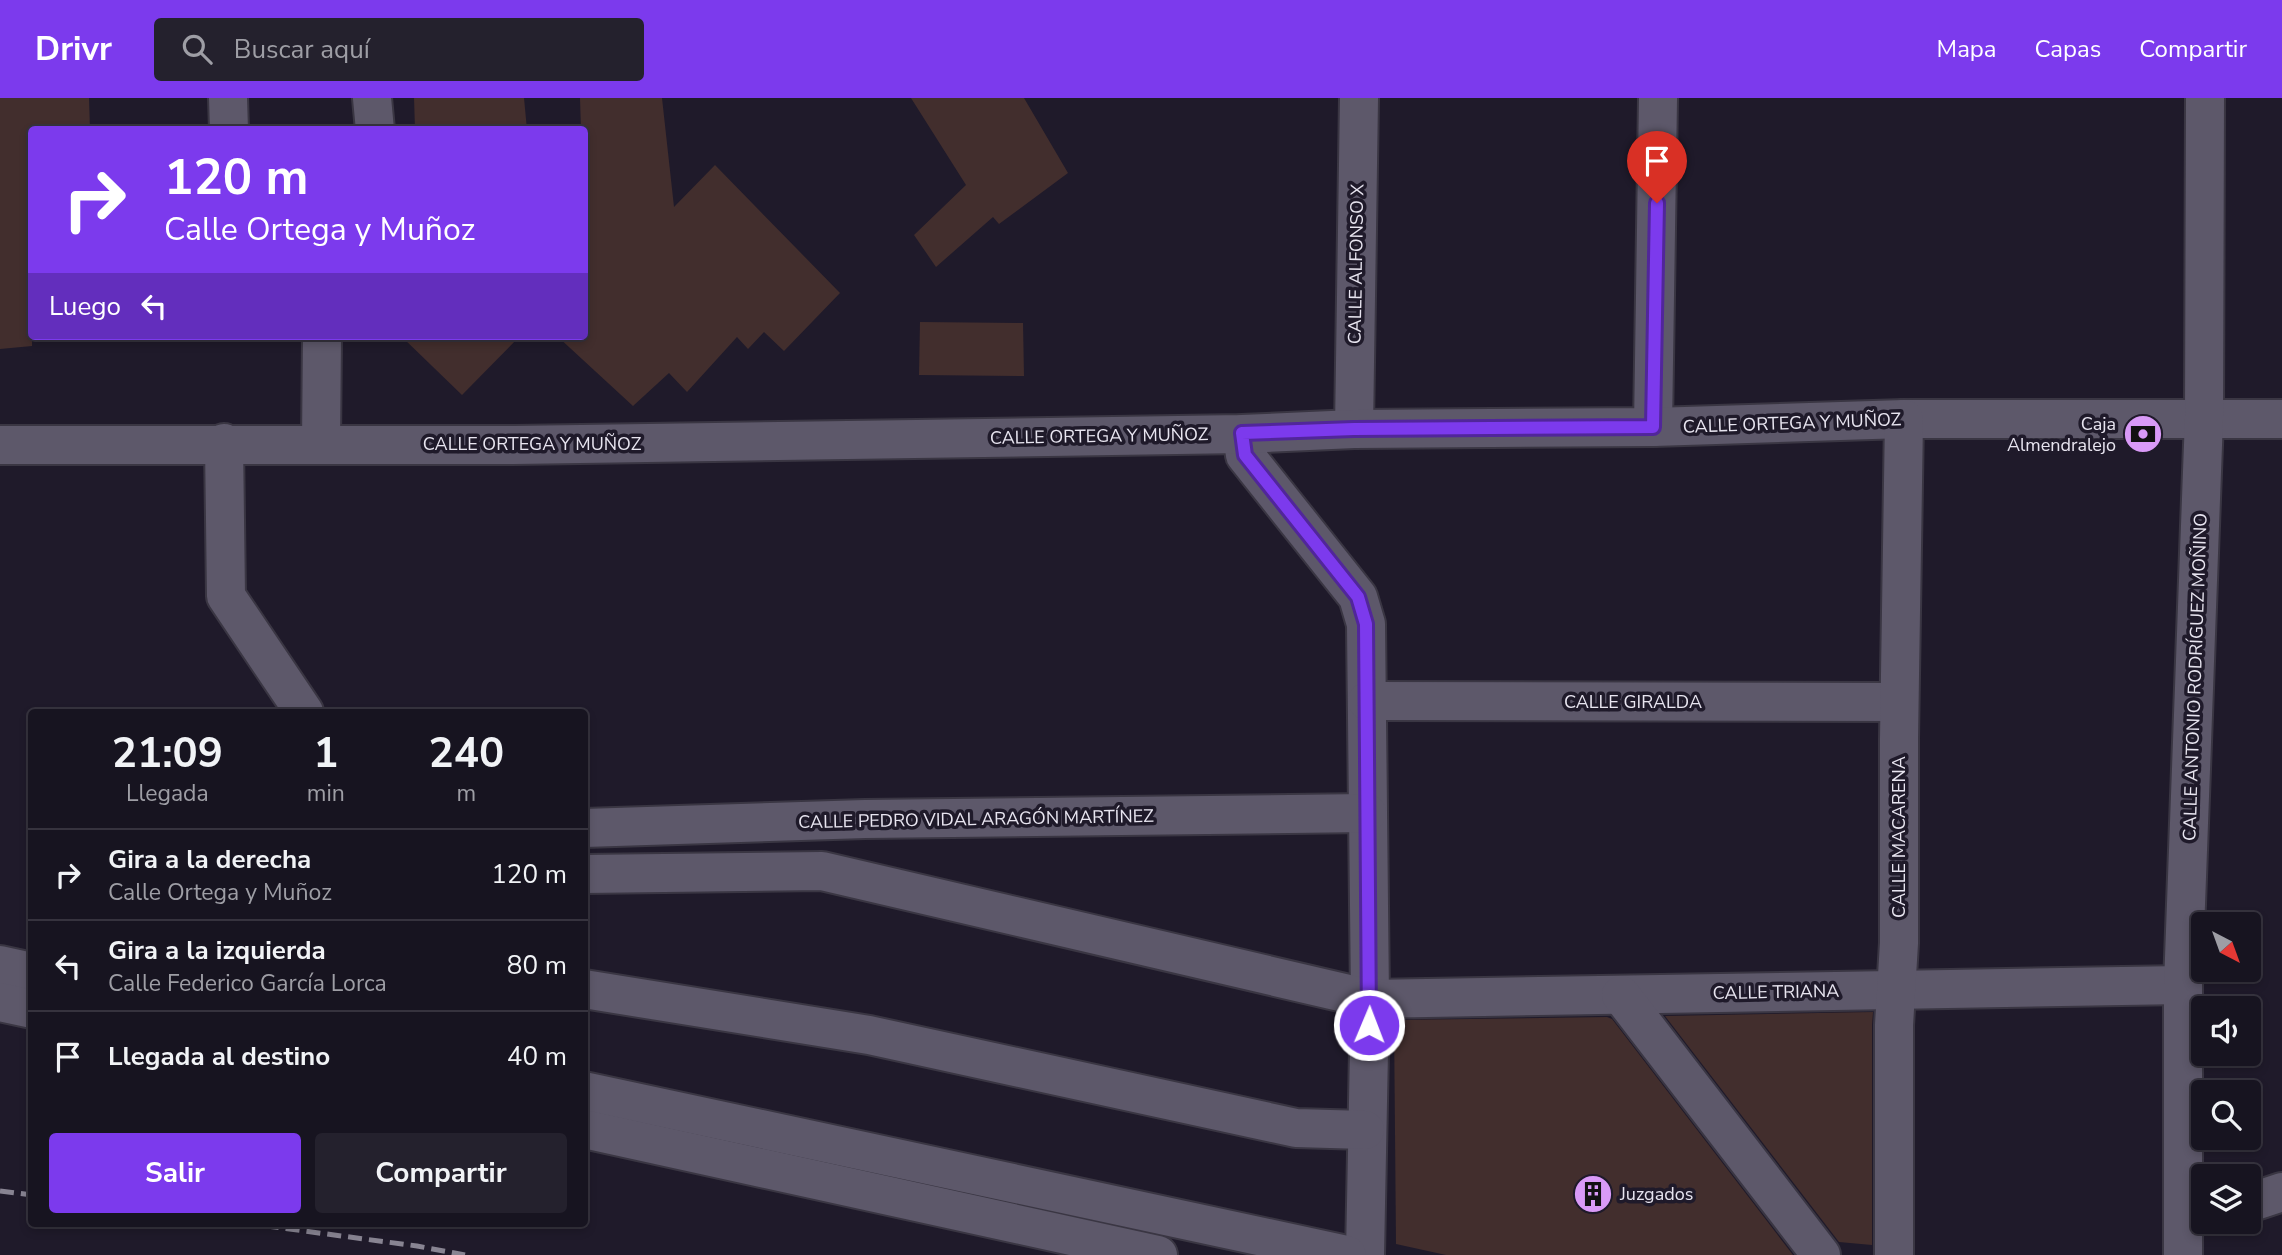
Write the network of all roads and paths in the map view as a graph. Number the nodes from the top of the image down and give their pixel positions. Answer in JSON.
{"nodes":[{"id":1,"x":228,"y":98,"type":"edge"},
{"id":2,"x":372,"y":98,"type":"edge"},
{"id":3,"x":1359,"y":98,"type":"edge"},
{"id":4,"x":1658,"y":98,"type":"edge"},
{"id":5,"x":2205,"y":98,"type":"edge"},
{"id":6,"x":229,"y":126,"type":"edge"},
{"id":7,"x":375,"y":126,"type":"edge"},
{"id":8,"x":322,"y":340,"type":"edge"},
{"id":9,"x":2204,"y":418,"type":"junction"},
{"id":10,"x":1904,"y":419,"type":"junction"},
{"id":11,"x":2282,"y":419,"type":"edge"},
{"id":12,"x":1653,"y":427,"type":"junction"},
{"id":13,"x":1354,"y":429,"type":"junction"},
{"id":14,"x":1242,"y":433,"type":"junction"},
{"id":15,"x":224,"y":443,"type":"junction"},
{"id":16,"x":321,"y":444,"type":"junction"},
{"id":17,"x":0,"y":445,"type":"edge"},
{"id":18,"x":1367,"y":701,"type":"junction"},
{"id":19,"x":1899,"y":702,"type":"junction"},
{"id":20,"x":302,"y":709,"type":"edge"},
{"id":21,"x":1367,"y":813,"type":"junction"},
{"id":22,"x":588,"y":828,"type":"edge"},
{"id":23,"x":588,"y":874,"type":"edge"},
{"id":24,"x":0,"y":965,"type":"edge"},
{"id":25,"x":28,"y":971,"type":"edge"},
{"id":26,"x":2183,"y":985,"type":"junction"},
{"id":27,"x":1897,"y":989,"type":"junction"},
{"id":28,"x":588,"y":990,"type":"edge"},
{"id":29,"x":1620,"y":995,"type":"junction"},
{"id":30,"x":1370,"y":999,"type":"junction"},
{"id":31,"x":0,"y":1002,"type":"edge"},
{"id":32,"x":28,"y":1008,"type":"edge"},
{"id":33,"x":588,"y":1092,"type":"edge"},
{"id":34,"x":588,"y":1130,"type":"edge"},
{"id":35,"x":1365,"y":1130,"type":"junction"},
{"id":36,"x":2282,"y":1192,"type":"edge"},
{"id":37,"x":2261,"y":1199,"type":"edge"},
{"id":38,"x":2190,"y":1233,"type":"edge"},
{"id":39,"x":1158,"y":1255,"type":"edge"},
{"id":40,"x":1347,"y":1255,"type":"edge"},
{"id":41,"x":1365,"y":1255,"type":"edge"},
{"id":42,"x":1821,"y":1255,"type":"edge"},
{"id":43,"x":1894,"y":1255,"type":"edge"}],
"edges":[{"from":1,"to":6,"type":"street"},
{"from":2,"to":7,"type":"street"},
{"from":3,"to":13,"type":"street","name":"CALLE ALFONSO X"},
{"from":4,"to":12,"type":"street"},
{"from":5,"to":9,"type":"street","name":"CALLE ANTONIO RODRÍGUEZ MOÑINO"},
{"from":8,"to":16,"type":"street"},
{"from":9,"to":10,"type":"street","name":"CALLE ORTEGA Y MUÑOZ"},
{"from":9,"to":11,"type":"street","name":"CALLE ORTEGA Y MUÑOZ"},
{"from":9,"to":26,"type":"street","name":"CALLE ANTONIO RODRÍGUEZ MOÑINO"},
{"from":10,"to":12,"type":"street","name":"CALLE ORTEGA Y MUÑOZ"},
{"from":10,"to":19,"type":"street","name":"CALLE MACARENA"},
{"from":12,"to":13,"type":"street","name":"CALLE ORTEGA Y MUÑOZ"},
{"from":13,"to":14,"type":"street","name":"CALLE ORTEGA Y MUÑOZ"},
{"from":14,"to":16,"type":"street","name":"CALLE ORTEGA Y MUÑOZ"},
{"from":14,"to":18,"type":"street"},
{"from":15,"to":16,"type":"street","name":"CALLE ORTEGA Y MUÑOZ"},
{"from":15,"to":17,"type":"street","name":"CALLE ORTEGA Y MUÑOZ"},
{"from":15,"to":20,"type":"street"},
{"from":18,"to":19,"type":"street","name":"CALLE GIRALDA"},
{"from":18,"to":21,"type":"street"},
{"from":19,"to":27,"type":"street","name":"CALLE MACARENA"},
{"from":21,"to":22,"type":"street","name":"CALLE PEDRO VIDAL ARAGÓN MARTÍNEZ"},
{"from":21,"to":30,"type":"street"},
{"from":23,"to":30,"type":"street","name":"CALLE TRIANA"},
{"from":24,"to":25,"type":"street"},
{"from":26,"to":27,"type":"street","name":"CALLE TRIANA"},
{"from":26,"to":38,"type":"street","name":"CALLE ANTONIO RODRÍGUEZ MOÑINO"},
{"from":27,"to":29,"type":"street","name":"CALLE TRIANA"},
{"from":27,"to":43,"type":"street","name":"CALLE MACARENA"},
{"from":28,"to":35,"type":"street"},
{"from":29,"to":30,"type":"street","name":"CALLE TRIANA"},
{"from":29,"to":42,"type":"street"},
{"from":30,"to":35,"type":"street"},
{"from":31,"to":32,"type":"street"},
{"from":33,"to":40,"type":"street"},
{"from":34,"to":39,"type":"street"},
{"from":35,"to":41,"type":"street"},
{"from":36,"to":37,"type":"street"}]}
